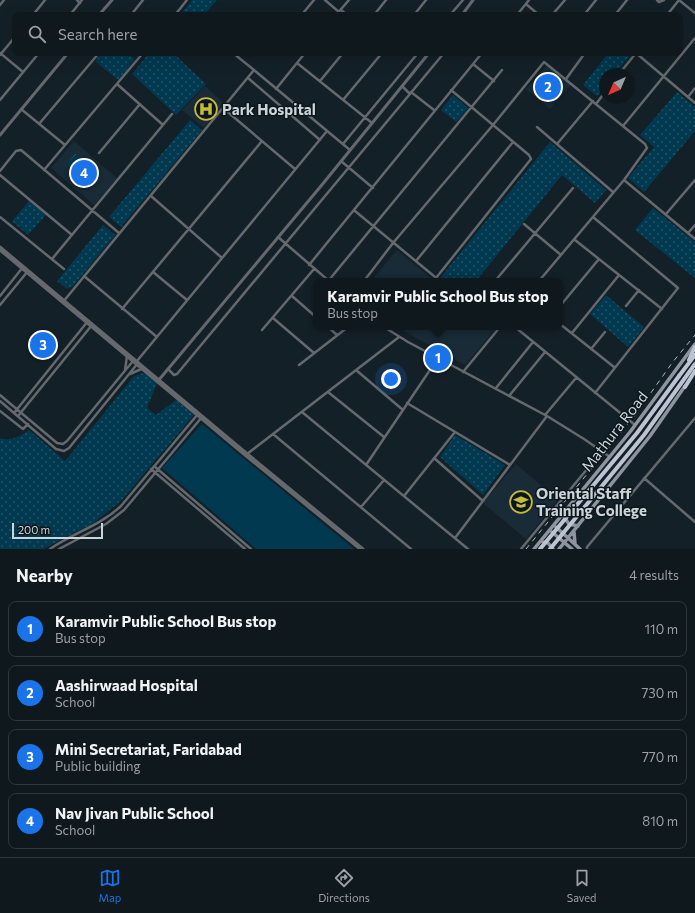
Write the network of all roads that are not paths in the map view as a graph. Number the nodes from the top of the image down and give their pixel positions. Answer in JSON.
{"nodes":[{"id":1,"x":4,"y":0,"type":"edge"},
{"id":2,"x":45,"y":0,"type":"edge"},
{"id":3,"x":77,"y":0,"type":"edge"},
{"id":4,"x":112,"y":0,"type":"edge"},
{"id":5,"x":143,"y":0,"type":"edge"},
{"id":6,"x":188,"y":0,"type":"edge"},
{"id":7,"x":314,"y":0,"type":"edge"},
{"id":8,"x":325,"y":0,"type":"edge"},
{"id":9,"x":349,"y":0,"type":"edge"},
{"id":10,"x":386,"y":0,"type":"edge"},
{"id":11,"x":426,"y":0,"type":"edge"},
{"id":12,"x":463,"y":0,"type":"edge"},
{"id":13,"x":473,"y":0,"type":"edge"},
{"id":14,"x":529,"y":0,"type":"edge"},
{"id":15,"x":565,"y":0,"type":"edge"},
{"id":16,"x":596,"y":0,"type":"edge"},
{"id":17,"x":627,"y":0,"type":"edge"},
{"id":18,"x":657,"y":0,"type":"edge"},
{"id":19,"x":664,"y":0,"type":"edge"},
{"id":20,"x":679,"y":0,"type":"edge"},
{"id":21,"x":81,"y":1,"type":"edge"},
{"id":22,"x":526,"y":4,"type":"junction"},
{"id":23,"x":0,"y":5,"type":"edge"},
{"id":24,"x":340,"y":11,"type":"joint"},
{"id":25,"x":35,"y":12,"type":"edge"},
{"id":26,"x":72,"y":12,"type":"edge"},
{"id":27,"x":102,"y":12,"type":"edge"},
{"id":28,"x":133,"y":12,"type":"edge"},
{"id":29,"x":178,"y":12,"type":"edge"},
{"id":30,"x":304,"y":12,"type":"dead end"},
{"id":31,"x":376,"y":12,"type":"edge"},
{"id":32,"x":416,"y":12,"type":"edge"},
{"id":33,"x":453,"y":12,"type":"edge"},
{"id":34,"x":464,"y":12,"type":"edge"},
{"id":35,"x":519,"y":12,"type":"edge"},
{"id":36,"x":535,"y":12,"type":"edge"},
{"id":37,"x":555,"y":12,"type":"edge"},
{"id":38,"x":586,"y":12,"type":"edge"},
{"id":39,"x":617,"y":12,"type":"edge"},
{"id":40,"x":669,"y":12,"type":"edge"},
{"id":41,"x":695,"y":13,"type":"edge"},
{"id":42,"x":695,"y":38,"type":"edge"},
{"id":43,"x":12,"y":40,"type":"edge"},
{"id":44,"x":683,"y":52,"type":"edge"},
{"id":45,"x":0,"y":54,"type":"edge"},
{"id":46,"x":36,"y":56,"type":"edge"},
{"id":47,"x":65,"y":56,"type":"edge"},
{"id":48,"x":96,"y":56,"type":"edge"},
{"id":49,"x":140,"y":56,"type":"edge"},
{"id":50,"x":237,"y":56,"type":"edge"},
{"id":51,"x":303,"y":56,"type":"edge"},
{"id":52,"x":341,"y":56,"type":"edge"},
{"id":53,"x":380,"y":56,"type":"edge"},
{"id":54,"x":416,"y":56,"type":"edge"},
{"id":55,"x":427,"y":56,"type":"edge"},
{"id":56,"x":442,"y":56,"type":"edge"},
{"id":57,"x":480,"y":56,"type":"edge"},
{"id":58,"x":583,"y":56,"type":"edge"},
{"id":59,"x":634,"y":56,"type":"edge"},
{"id":60,"x":640,"y":56,"type":"edge"},
{"id":61,"x":680,"y":56,"type":"edge"},
{"id":62,"x":297,"y":63,"type":"junction"},
{"id":63,"x":473,"y":64,"type":"junction"},
{"id":64,"x":624,"y":68,"type":"edge"},
{"id":65,"x":254,"y":70,"type":"junction"},
{"id":66,"x":502,"y":70,"type":"dead end"},
{"id":67,"x":23,"y":72,"type":"junction"},
{"id":68,"x":663,"y":76,"type":"junction"},
{"id":69,"x":248,"y":78,"type":"junction"},
{"id":70,"x":566,"y":78,"type":"junction"},
{"id":71,"x":320,"y":81,"type":"junction"},
{"id":72,"x":494,"y":81,"type":"junction"},
{"id":73,"x":117,"y":84,"type":"junction"},
{"id":74,"x":402,"y":86,"type":"junction"},
{"id":75,"x":695,"y":88,"type":"edge"},
{"id":76,"x":276,"y":89,"type":"junction"},
{"id":77,"x":451,"y":90,"type":"junction"},
{"id":78,"x":411,"y":93,"type":"junction"},
{"id":79,"x":688,"y":97,"type":"junction"},
{"id":80,"x":599,"y":99,"type":"edge"},
{"id":81,"x":0,"y":100,"type":"edge"},
{"id":82,"x":343,"y":100,"type":"junction"},
{"id":83,"x":595,"y":103,"type":"junction"},
{"id":84,"x":695,"y":103,"type":"edge"},
{"id":85,"x":140,"y":104,"type":"junction"},
{"id":86,"x":223,"y":108,"type":"junction"},
{"id":87,"x":472,"y":108,"type":"junction"},
{"id":88,"x":21,"y":109,"type":"junction"},
{"id":89,"x":434,"y":110,"type":"junction"},
{"id":90,"x":172,"y":114,"type":"dead end"},
{"id":91,"x":364,"y":118,"type":"junction"},
{"id":92,"x":372,"y":123,"type":"junction"},
{"id":93,"x":39,"y":124,"type":"junction"},
{"id":94,"x":163,"y":125,"type":"junction"},
{"id":95,"x":493,"y":126,"type":"junction"},
{"id":96,"x":623,"y":126,"type":"junction"},
{"id":97,"x":537,"y":127,"type":"dead end"},
{"id":98,"x":327,"y":131,"type":"junction"},
{"id":99,"x":0,"y":135,"type":"edge"},
{"id":100,"x":320,"y":140,"type":"junction"},
{"id":101,"x":262,"y":141,"type":"junction"},
{"id":102,"x":512,"y":142,"type":"junction"},
{"id":103,"x":342,"y":144,"type":"junction"},
{"id":104,"x":557,"y":144,"type":"junction"},
{"id":105,"x":65,"y":145,"type":"junction"},
{"id":106,"x":350,"y":150,"type":"junction"},
{"id":107,"x":99,"y":153,"type":"dead end"},
{"id":108,"x":341,"y":161,"type":"junction"},
{"id":109,"x":349,"y":168,"type":"junction"},
{"id":110,"x":44,"y":170,"type":"junction"},
{"id":111,"x":295,"y":170,"type":"junction"},
{"id":112,"x":0,"y":171,"type":"edge"},
{"id":113,"x":0,"y":175,"type":"edge"},
{"id":114,"x":624,"y":180,"type":"junction"},
{"id":115,"x":695,"y":180,"type":"edge"},
{"id":116,"x":373,"y":188,"type":"junction"},
{"id":117,"x":572,"y":188,"type":"dead end"},
{"id":118,"x":614,"y":192,"type":"junction"},
{"id":119,"x":150,"y":196,"type":"junction"},
{"id":120,"x":93,"y":210,"type":"junction"},
{"id":121,"x":354,"y":211,"type":"junction"},
{"id":122,"x":666,"y":214,"type":"junction"},
{"id":123,"x":0,"y":217,"type":"edge"},
{"id":124,"x":593,"y":217,"type":"junction"},
{"id":125,"x":524,"y":224,"type":"dead end"},
{"id":126,"x":695,"y":225,"type":"edge"},
{"id":127,"x":374,"y":226,"type":"junction"},
{"id":128,"x":189,"y":229,"type":"junction"},
{"id":129,"x":535,"y":233,"type":"junction"},
{"id":130,"x":688,"y":233,"type":"junction"},
{"id":131,"x":119,"y":234,"type":"junction"},
{"id":132,"x":72,"y":235,"type":"junction"},
{"id":133,"x":278,"y":237,"type":"junction"},
{"id":134,"x":575,"y":239,"type":"junction"},
{"id":135,"x":695,"y":239,"type":"edge"},
{"id":136,"x":393,"y":243,"type":"junction"},
{"id":137,"x":286,"y":244,"type":"junction"},
{"id":138,"x":0,"y":248,"type":"edge"},
{"id":139,"x":561,"y":256,"type":"junction"},
{"id":140,"x":222,"y":258,"type":"junction"},
{"id":141,"x":52,"y":259,"type":"junction"},
{"id":142,"x":599,"y":259,"type":"junction"},
{"id":143,"x":416,"y":261,"type":"junction"},
{"id":144,"x":309,"y":265,"type":"junction"},
{"id":145,"x":23,"y":268,"type":"junction"},
{"id":146,"x":64,"y":269,"type":"dead end"},
{"id":147,"x":314,"y":269,"type":"junction"},
{"id":148,"x":27,"y":271,"type":"junction"},
{"id":149,"x":153,"y":272,"type":"junction"},
{"id":150,"x":620,"y":275,"type":"junction"},
{"id":151,"x":84,"y":276,"type":"junction"},
{"id":152,"x":325,"y":278,"type":"edge"},
{"id":153,"x":331,"y":278,"type":"edge"},
{"id":154,"x":366,"y":278,"type":"edge"},
{"id":155,"x":436,"y":278,"type":"joint"},
{"id":156,"x":498,"y":278,"type":"edge"},
{"id":157,"x":542,"y":278,"type":"edge"},
{"id":158,"x":639,"y":290,"type":"junction"},
{"id":159,"x":0,"y":296,"type":"edge"},
{"id":160,"x":292,"y":296,"type":"junction"},
{"id":161,"x":187,"y":300,"type":"junction"},
{"id":162,"x":64,"y":301,"type":"junction"},
{"id":163,"x":563,"y":302,"type":"edge"},
{"id":164,"x":0,"y":305,"type":"edge"},
{"id":165,"x":626,"y":306,"type":"dead end"},
{"id":166,"x":122,"y":308,"type":"junction"},
{"id":167,"x":662,"y":309,"type":"junction"},
{"id":168,"x":313,"y":314,"type":"edge"},
{"id":169,"x":273,"y":318,"type":"junction"},
{"id":170,"x":83,"y":319,"type":"junction"},
{"id":171,"x":88,"y":322,"type":"junction"},
{"id":172,"x":92,"y":325,"type":"junction"},
{"id":173,"x":563,"y":326,"type":"edge"},
{"id":174,"x":82,"y":329,"type":"junction"},
{"id":175,"x":96,"y":330,"type":"junction"},
{"id":176,"x":262,"y":330,"type":"dead end"},
{"id":177,"x":331,"y":330,"type":"edge"},
{"id":178,"x":344,"y":330,"type":"edge"},
{"id":179,"x":389,"y":330,"type":"edge"},
{"id":180,"x":497,"y":330,"type":"edge"},
{"id":181,"x":519,"y":330,"type":"edge"},
{"id":182,"x":605,"y":332,"type":"dead end"},
{"id":183,"x":85,"y":333,"type":"junction"},
{"id":184,"x":572,"y":334,"type":"junction"},
{"id":185,"x":337,"y":335,"type":"junction"},
{"id":186,"x":399,"y":336,"type":"junction"},
{"id":187,"x":156,"y":337,"type":"junction"},
{"id":188,"x":533,"y":342,"type":"junction"},
{"id":189,"x":695,"y":344,"type":"edge"},
{"id":190,"x":695,"y":347,"type":"edge"},
{"id":191,"x":591,"y":349,"type":"junction"},
{"id":192,"x":545,"y":352,"type":"junction"},
{"id":193,"x":314,"y":353,"type":"junction"},
{"id":194,"x":695,"y":355,"type":"edge"},
{"id":195,"x":127,"y":356,"type":"junction"},
{"id":196,"x":438,"y":358,"type":"junction"},
{"id":197,"x":136,"y":362,"type":"junction"},
{"id":198,"x":695,"y":364,"type":"edge"},
{"id":199,"x":299,"y":365,"type":"dead end"},
{"id":200,"x":614,"y":367,"type":"junction"},
{"id":201,"x":685,"y":368,"type":"junction"},
{"id":202,"x":143,"y":369,"type":"junction"},
{"id":203,"x":168,"y":369,"type":"junction"},
{"id":204,"x":356,"y":370,"type":"junction"},
{"id":205,"x":463,"y":372,"type":"junction"},
{"id":206,"x":695,"y":373,"type":"edge"},
{"id":207,"x":123,"y":374,"type":"junction"},
{"id":208,"x":126,"y":378,"type":"junction"},
{"id":209,"x":576,"y":378,"type":"junction"},
{"id":210,"x":158,"y":381,"type":"junction"},
{"id":211,"x":685,"y":387,"type":"joint"},
{"id":212,"x":496,"y":388,"type":"junction"},
{"id":213,"x":328,"y":392,"type":"junction"},
{"id":214,"x":595,"y":393,"type":"junction"},
{"id":215,"x":0,"y":395,"type":"edge"},
{"id":216,"x":509,"y":396,"type":"junction"},
{"id":217,"x":0,"y":401,"type":"edge"},
{"id":218,"x":407,"y":404,"type":"junction"},
{"id":219,"x":18,"y":409,"type":"junction"},
{"id":220,"x":403,"y":410,"type":"junction"},
{"id":221,"x":0,"y":411,"type":"edge"},
{"id":222,"x":21,"y":412,"type":"junction"},
{"id":223,"x":302,"y":412,"type":"junction"},
{"id":224,"x":14,"y":413,"type":"junction"},
{"id":225,"x":198,"y":414,"type":"junction"},
{"id":226,"x":18,"y":416,"type":"junction"},
{"id":227,"x":546,"y":416,"type":"junction"},
{"id":228,"x":202,"y":417,"type":"junction"},
{"id":229,"x":695,"y":418,"type":"edge"},
{"id":230,"x":28,"y":424,"type":"junction"},
{"id":231,"x":635,"y":425,"type":"junction"},
{"id":232,"x":454,"y":432,"type":"junction"},
{"id":233,"x":273,"y":434,"type":"junction"},
{"id":234,"x":384,"y":437,"type":"junction"},
{"id":235,"x":602,"y":451,"type":"junction"},
{"id":236,"x":246,"y":455,"type":"junction"},
{"id":237,"x":610,"y":457,"type":"junction"},
{"id":238,"x":434,"y":458,"type":"junction"},
{"id":239,"x":366,"y":465,"type":"junction"},
{"id":240,"x":510,"y":465,"type":"junction"},
{"id":241,"x":154,"y":466,"type":"junction"},
{"id":242,"x":152,"y":469,"type":"junction"},
{"id":243,"x":158,"y":469,"type":"junction"},
{"id":244,"x":155,"y":472,"type":"junction"},
{"id":245,"x":644,"y":478,"type":"junction"},
{"id":246,"x":384,"y":480,"type":"junction"},
{"id":247,"x":404,"y":496,"type":"junction"},
{"id":248,"x":483,"y":501,"type":"junction"},
{"id":249,"x":361,"y":507,"type":"junction"},
{"id":250,"x":564,"y":513,"type":"junction"},
{"id":251,"x":695,"y":522,"type":"edge"},
{"id":252,"x":554,"y":525,"type":"junction"},
{"id":253,"x":578,"y":526,"type":"junction"},
{"id":254,"x":550,"y":530,"type":"junction"},
{"id":255,"x":574,"y":532,"type":"junction"},
{"id":256,"x":455,"y":538,"type":"junction"},
{"id":257,"x":568,"y":538,"type":"junction"},
{"id":258,"x":564,"y":543,"type":"junction"},
{"id":259,"x":538,"y":544,"type":"junction"},
{"id":260,"x":576,"y":545,"type":"junction"},
{"id":261,"x":50,"y":549,"type":"edge"},
{"id":262,"x":59,"y":549,"type":"edge"},
{"id":263,"x":245,"y":549,"type":"edge"},
{"id":264,"x":251,"y":549,"type":"edge"},
{"id":265,"x":360,"y":549,"type":"edge"},
{"id":266,"x":363,"y":549,"type":"edge"},
{"id":267,"x":411,"y":549,"type":"edge"},
{"id":268,"x":468,"y":549,"type":"edge"},
{"id":269,"x":521,"y":549,"type":"edge"},
{"id":270,"x":534,"y":549,"type":"edge"},
{"id":271,"x":540,"y":549,"type":"edge"},
{"id":272,"x":550,"y":549,"type":"edge"},
{"id":273,"x":553,"y":549,"type":"edge"},
{"id":274,"x":559,"y":549,"type":"edge"},
{"id":275,"x":563,"y":549,"type":"edge"},
{"id":276,"x":572,"y":549,"type":"edge"},
{"id":277,"x":580,"y":549,"type":"edge"},
{"id":278,"x":587,"y":549,"type":"edge"}],
"edges":[{"from":1,"to":23,"type":"street"},
{"from":2,"to":25,"type":"street"},
{"from":3,"to":21,"type":"street"},
{"from":4,"to":27,"type":"street"},
{"from":5,"to":28,"type":"street"},
{"from":6,"to":29,"type":"street"},
{"from":7,"to":30,"type":"street"},
{"from":8,"to":24,"type":"street"},
{"from":9,"to":24,"type":"street"},
{"from":10,"to":31,"type":"street"},
{"from":11,"to":32,"type":"street"},
{"from":12,"to":33,"type":"street"},
{"from":13,"to":34,"type":"street"},
{"from":14,"to":22,"type":"street"},
{"from":15,"to":37,"type":"street"},
{"from":16,"to":38,"type":"street"},
{"from":17,"to":39,"type":"street"},
{"from":18,"to":19,"type":"street"},
{"from":20,"to":40,"type":"street"},
{"from":20,"to":41,"type":"street"},
{"from":21,"to":26,"type":"street"},
{"from":22,"to":35,"type":"street"},
{"from":22,"to":36,"type":"street"},
{"from":42,"to":44,"type":"street"},
{"from":43,"to":45,"type":"street"},
{"from":45,"to":67,"type":"street"},
{"from":46,"to":67,"type":"street"},
{"from":47,"to":88,"type":"street"},
{"from":48,"to":93,"type":"street"},
{"from":49,"to":73,"type":"street"},
{"from":50,"to":65,"type":"street"},
{"from":51,"to":62,"type":"street"},
{"from":52,"to":71,"type":"street"},
{"from":53,"to":82,"type":"street"},
{"from":54,"to":91,"type":"street"},
{"from":55,"to":74,"type":"street"},
{"from":56,"to":78,"type":"street"},
{"from":57,"to":63,"type":"street"},
{"from":58,"to":70,"type":"street"},
{"from":59,"to":64,"type":"street"},
{"from":60,"to":68,"type":"street"},
{"from":61,"to":68,"type":"street"},
{"from":62,"to":71,"type":"street"},
{"from":62,"to":76,"type":"street"},
{"from":63,"to":72,"type":"street"},
{"from":63,"to":77,"type":"street"},
{"from":65,"to":69,"type":"street"},
{"from":65,"to":76,"type":"street"},
{"from":66,"to":72,"type":"street"},
{"from":67,"to":81,"type":"street"},
{"from":68,"to":79,"type":"street"},
{"from":68,"to":96,"type":"street"},
{"from":69,"to":86,"type":"street"},
{"from":69,"to":100,"type":"street"},
{"from":70,"to":83,"type":"street"},
{"from":70,"to":95,"type":"street"},
{"from":71,"to":82,"type":"street"},
{"from":72,"to":87,"type":"street"},
{"from":73,"to":85,"type":"street"},
{"from":73,"to":105,"type":"street"},
{"from":74,"to":78,"type":"street"},
{"from":74,"to":92,"type":"street"},
{"from":75,"to":79,"type":"street"},
{"from":76,"to":98,"type":"street"},
{"from":77,"to":87,"type":"street"},
{"from":77,"to":89,"type":"street"},
{"from":78,"to":89,"type":"street"},
{"from":78,"to":109,"type":"street"},
{"from":79,"to":84,"type":"street"},
{"from":80,"to":83,"type":"street"},
{"from":82,"to":91,"type":"street"},
{"from":83,"to":96,"type":"street"},
{"from":83,"to":104,"type":"street"},
{"from":85,"to":94,"type":"street"},
{"from":85,"to":107,"type":"street"},
{"from":86,"to":101,"type":"street"},
{"from":86,"to":119,"type":"street"},
{"from":87,"to":95,"type":"street"},
{"from":87,"to":127,"type":"street"},
{"from":88,"to":93,"type":"street"},
{"from":88,"to":99,"type":"street"},
{"from":89,"to":116,"type":"street"},
{"from":90,"to":94,"type":"street"},
{"from":91,"to":92,"type":"street"},
{"from":91,"to":103,"type":"street"},
{"from":92,"to":106,"type":"street"},
{"from":93,"to":105,"type":"street"},
{"from":94,"to":120,"type":"street"},
{"from":95,"to":102,"type":"street"},
{"from":95,"to":136,"type":"street"},
{"from":96,"to":114,"type":"street"},
{"from":97,"to":104,"type":"street"},
{"from":98,"to":100,"type":"street"},
{"from":98,"to":103,"type":"street"},
{"from":100,"to":111,"type":"street"},
{"from":101,"to":111,"type":"street"},
{"from":101,"to":128,"type":"street"},
{"from":102,"to":143,"type":"street"},
{"from":102,"to":155,"type":"street"},
{"from":103,"to":106,"type":"street"},
{"from":104,"to":118,"type":"street"},
{"from":105,"to":110,"type":"street"},
{"from":106,"to":108,"type":"street"},
{"from":108,"to":109,"type":"street"},
{"from":108,"to":133,"type":"street"},
{"from":109,"to":116,"type":"street"},
{"from":109,"to":137,"type":"street"},
{"from":110,"to":112,"type":"street"},
{"from":110,"to":120,"type":"street"},
{"from":111,"to":140,"type":"street"},
{"from":113,"to":132,"type":"street"},
{"from":114,"to":118,"type":"street"},
{"from":114,"to":122,"type":"street"},
{"from":115,"to":122,"type":"street"},
{"from":116,"to":121,"type":"street"},
{"from":117,"to":129,"type":"street"},
{"from":118,"to":124,"type":"street"},
{"from":119,"to":128,"type":"street"},
{"from":119,"to":131,"type":"street"},
{"from":120,"to":131,"type":"street"},
{"from":120,"to":132,"type":"street"},
{"from":121,"to":127,"type":"street"},
{"from":121,"to":144,"type":"street"},
{"from":122,"to":130,"type":"street"},
{"from":123,"to":141,"type":"street"},
{"from":124,"to":134,"type":"street"},
{"from":124,"to":167,"type":"street"},
{"from":125,"to":129,"type":"street"},
{"from":126,"to":130,"type":"street"},
{"from":127,"to":136,"type":"street"},
{"from":127,"to":153,"type":"street"},
{"from":128,"to":140,"type":"street"},
{"from":128,"to":149,"type":"street"},
{"from":129,"to":139,"type":"street"},
{"from":129,"to":156,"type":"street"},
{"from":130,"to":135,"type":"street"},
{"from":131,"to":151,"type":"street"},
{"from":132,"to":141,"type":"street"},
{"from":133,"to":137,"type":"street"},
{"from":133,"to":203,"type":"street"},
{"from":134,"to":139,"type":"street"},
{"from":134,"to":142,"type":"street"},
{"from":136,"to":143,"type":"street"},
{"from":136,"to":154,"type":"street"},
{"from":137,"to":144,"type":"street"},
{"from":137,"to":203,"type":"street"},
{"from":138,"to":145,"type":"street"},
{"from":139,"to":157,"type":"street"},
{"from":140,"to":161,"type":"street"},
{"from":141,"to":146,"type":"street"},
{"from":142,"to":150,"type":"street"},
{"from":142,"to":163,"type":"street"},
{"from":143,"to":155,"type":"street"},
{"from":144,"to":147,"type":"street"},
{"from":145,"to":148,"type":"street"},
{"from":145,"to":159,"type":"street"},
{"from":147,"to":152,"type":"street"},
{"from":147,"to":160,"type":"street"},
{"from":148,"to":162,"type":"street"},
{"from":148,"to":164,"type":"street"},
{"from":149,"to":161,"type":"street"},
{"from":149,"to":166,"type":"street"},
{"from":150,"to":158,"type":"street"},
{"from":150,"to":184,"type":"street"},
{"from":151,"to":162,"type":"street"},
{"from":151,"to":166,"type":"street"},
{"from":158,"to":165,"type":"street"},
{"from":158,"to":167,"type":"street"},
{"from":160,"to":168,"type":"street"},
{"from":160,"to":169,"type":"street"},
{"from":161,"to":187,"type":"street"},
{"from":162,"to":170,"type":"street"},
{"from":162,"to":171,"type":"street"},
{"from":166,"to":187,"type":"street"},
{"from":167,"to":200,"type":"street"},
{"from":169,"to":176,"type":"street"},
{"from":169,"to":193,"type":"street"},
{"from":170,"to":171,"type":"street"},
{"from":170,"to":174,"type":"street"},
{"from":171,"to":172,"type":"street"},
{"from":171,"to":174,"type":"street"},
{"from":172,"to":175,"type":"street"},
{"from":172,"to":183,"type":"street"},
{"from":172,"to":197,"type":"street"},
{"from":173,"to":184,"type":"street"},
{"from":174,"to":219,"type":"street"},
{"from":175,"to":183,"type":"street"},
{"from":175,"to":195,"type":"street"},
{"from":177,"to":185,"type":"street"},
{"from":178,"to":185,"type":"street"},
{"from":179,"to":186,"type":"street"},
{"from":180,"to":205,"type":"street"},
{"from":181,"to":188,"type":"street"},
{"from":182,"to":191,"type":"street"},
{"from":183,"to":222,"type":"street"},
{"from":184,"to":191,"type":"street"},
{"from":185,"to":193,"type":"street"},
{"from":186,"to":196,"type":"street"},
{"from":186,"to":204,"type":"street"},
{"from":187,"to":197,"type":"street"},
{"from":188,"to":192,"type":"street"},
{"from":188,"to":212,"type":"street"},
{"from":189,"to":231,"type":"main road","name":"Mathura Road"},
{"from":190,"to":201,"type":"highway"},
{"from":191,"to":200,"type":"street"},
{"from":192,"to":209,"type":"street"},
{"from":192,"to":216,"type":"street"},
{"from":193,"to":199,"type":"street"},
{"from":194,"to":201,"type":"highway"},
{"from":195,"to":197,"type":"street"},
{"from":195,"to":207,"type":"street"},
{"from":196,"to":205,"type":"street"},
{"from":196,"to":218,"type":"street"},
{"from":197,"to":202,"type":"street"},
{"from":197,"to":207,"type":"street"},
{"from":197,"to":208,"type":"street"},
{"from":197,"to":210,"type":"street"},
{"from":198,"to":272,"type":"highway","bridge":true},
{"from":200,"to":214,"type":"street"},
{"from":201,"to":271,"type":"highway","bridge":true},
{"from":202,"to":208,"type":"street"},
{"from":202,"to":210,"type":"street"},
{"from":203,"to":210,"type":"street"},
{"from":204,"to":213,"type":"street"},
{"from":204,"to":220,"type":"street"},
{"from":205,"to":212,"type":"street"},
{"from":206,"to":211,"type":"highway"},
{"from":207,"to":222,"type":"street"},
{"from":208,"to":230,"type":"street"},
{"from":209,"to":214,"type":"street"},
{"from":209,"to":227,"type":"street"},
{"from":210,"to":225,"type":"street"},
{"from":211,"to":253,"type":"main road","name":"Mathura Road"},
{"from":212,"to":216,"type":"street"},
{"from":213,"to":223,"type":"street"},
{"from":213,"to":234,"type":"street"},
{"from":214,"to":231,"type":"street"},
{"from":215,"to":219,"type":"street"},
{"from":216,"to":227,"type":"street"},
{"from":217,"to":224,"type":"street"},
{"from":218,"to":220,"type":"street"},
{"from":218,"to":232,"type":"street"},
{"from":219,"to":222,"type":"street"},
{"from":219,"to":224,"type":"street"},
{"from":220,"to":234,"type":"street"},
{"from":221,"to":230,"type":"street"},
{"from":222,"to":226,"type":"street"},
{"from":223,"to":233,"type":"street"},
{"from":223,"to":239,"type":"street"},
{"from":224,"to":226,"type":"street"},
{"from":225,"to":228,"type":"street"},
{"from":225,"to":241,"type":"street"},
{"from":226,"to":230,"type":"street"},
{"from":227,"to":235,"type":"street"},
{"from":227,"to":240,"type":"street"},
{"from":228,"to":236,"type":"street"},
{"from":228,"to":243,"type":"street"},
{"from":229,"to":245,"type":"street"},
{"from":231,"to":237,"type":"main road","name":"Mathura Road"},
{"from":232,"to":238,"type":"street"},
{"from":232,"to":240,"type":"street"},
{"from":233,"to":236,"type":"street"},
{"from":233,"to":249,"type":"street"},
{"from":234,"to":239,"type":"street"},
{"from":235,"to":237,"type":"street"},
{"from":235,"to":269,"type":"street"},
{"from":236,"to":265,"type":"street"},
{"from":236,"to":266,"type":"street"},
{"from":237,"to":250,"type":"main road","name":"Mathura Road"},
{"from":238,"to":247,"type":"street"},
{"from":238,"to":248,"type":"street"},
{"from":239,"to":246,"type":"street"},
{"from":240,"to":248,"type":"street"},
{"from":241,"to":242,"type":"street"},
{"from":241,"to":243,"type":"street"},
{"from":242,"to":244,"type":"street"},
{"from":242,"to":261,"type":"street"},
{"from":243,"to":244,"type":"street"},
{"from":243,"to":264,"type":"street"},
{"from":244,"to":262,"type":"street"},
{"from":244,"to":263,"type":"street"},
{"from":245,"to":251,"type":"street"},
{"from":245,"to":278,"type":"street"},
{"from":246,"to":247,"type":"street"},
{"from":246,"to":249,"type":"street"},
{"from":247,"to":256,"type":"street"},
{"from":248,"to":256,"type":"street"},
{"from":249,"to":267,"type":"street"},
{"from":250,"to":252,"type":"main road","name":"Mathura Road"},
{"from":250,"to":253,"type":"main road"},
{"from":252,"to":254,"type":"main road","name":"Mathura Road"},
{"from":252,"to":257,"type":"main road"},
{"from":253,"to":255,"type":"main road","name":"Mathura Road"},
{"from":254,"to":258,"type":"main road"},
{"from":254,"to":259,"type":"main road","name":"Mathura Road"},
{"from":255,"to":257,"type":"main road","name":"Mathura Road"},
{"from":255,"to":260,"type":"main road"},
{"from":256,"to":268,"type":"street"},
{"from":257,"to":258,"type":"main road","name":"Mathura Road"},
{"from":257,"to":260,"type":"main road"},
{"from":258,"to":274,"type":"main road","name":"Mathura Road"},
{"from":258,"to":276,"type":"main road"},
{"from":259,"to":270,"type":"main road","name":"Mathura Road"},
{"from":259,"to":273,"type":"main road"},
{"from":260,"to":277,"type":"main road"},
{"from":274,"to":275,"type":"main road"}]}
